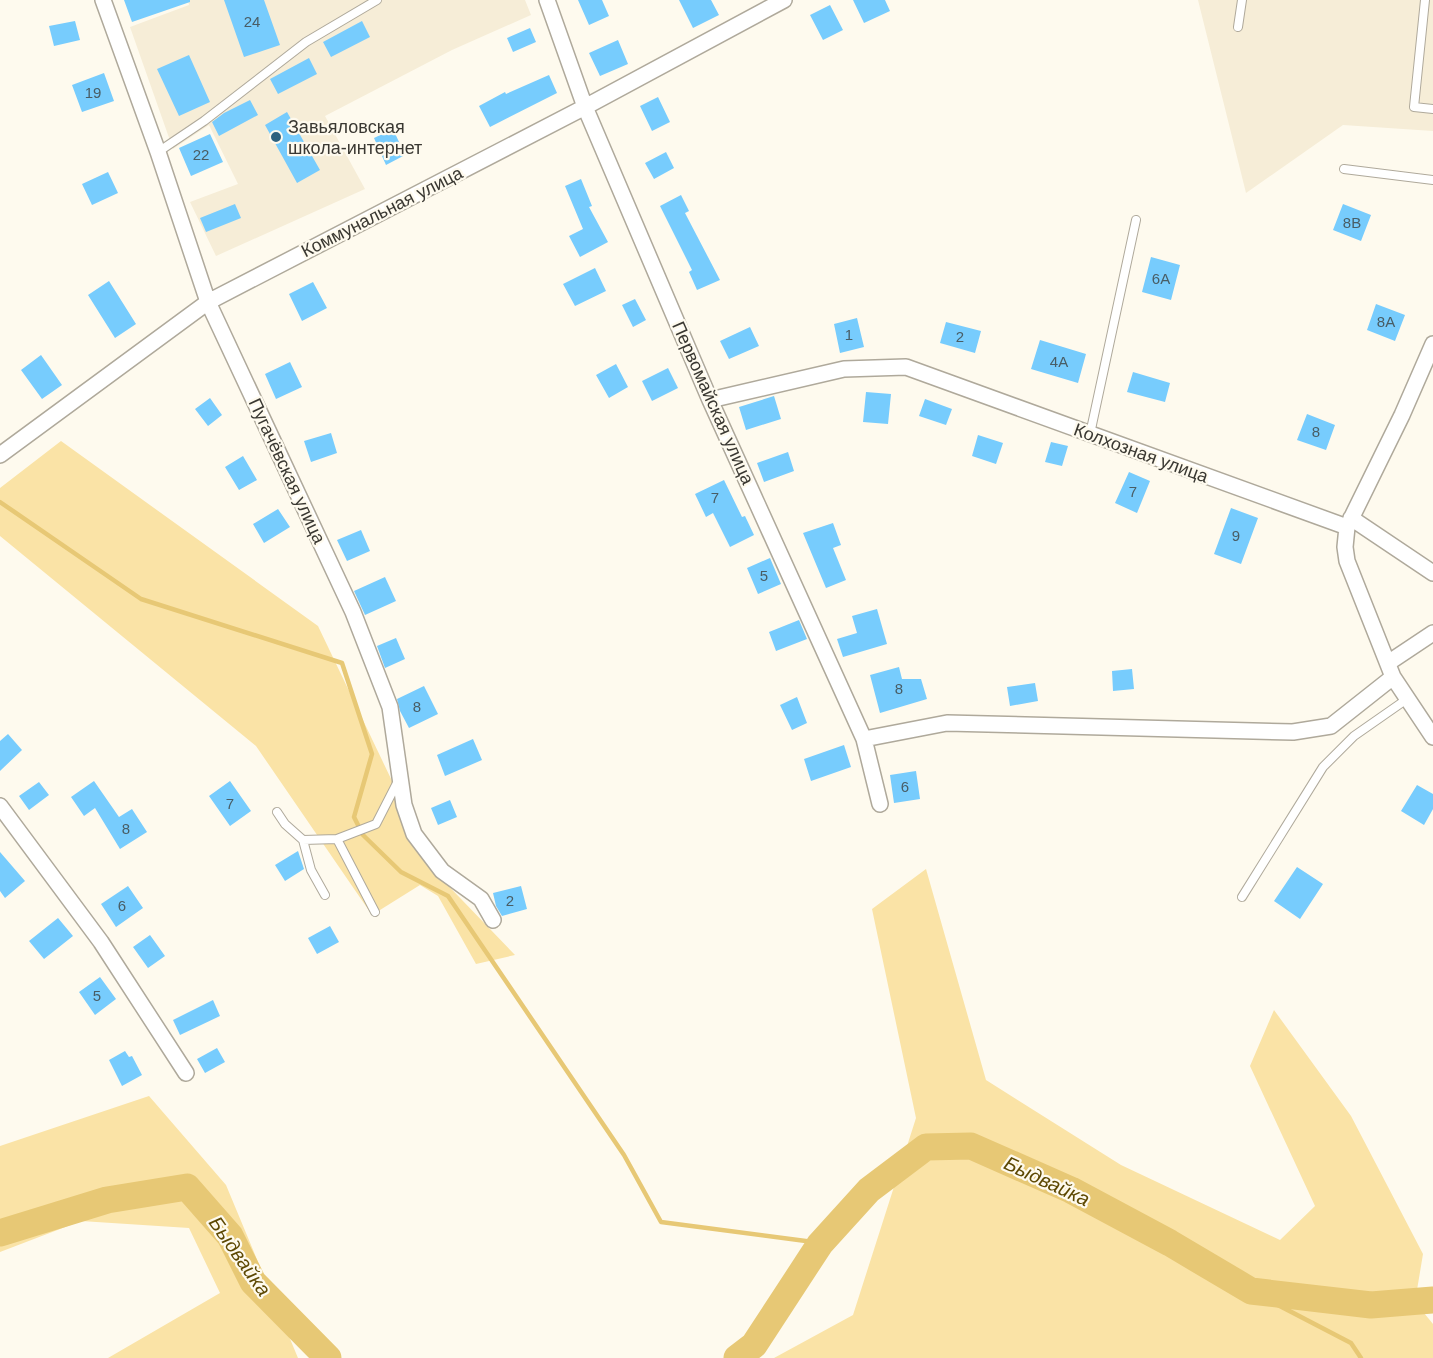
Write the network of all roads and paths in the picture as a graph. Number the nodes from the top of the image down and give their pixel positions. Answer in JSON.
{"nodes":[{"id":1,"x":103,"y":0,"type":"edge"},
{"id":2,"x":376,"y":0,"type":"edge"},
{"id":3,"x":547,"y":0,"type":"edge"},
{"id":4,"x":784,"y":0,"type":"edge"},
{"id":5,"x":1242,"y":0,"type":"edge"},
{"id":6,"x":1425,"y":0,"type":"edge"},
{"id":7,"x":1238,"y":27,"type":"dead end"},
{"id":8,"x":585,"y":107,"type":"junction"},
{"id":9,"x":1433,"y":109,"type":"edge"},
{"id":10,"x":159,"y":152,"type":"junction"},
{"id":11,"x":1344,"y":169,"type":"dead end"},
{"id":12,"x":1433,"y":180,"type":"edge"},
{"id":13,"x":1136,"y":220,"type":"dead end"},
{"id":14,"x":208,"y":302,"type":"junction"},
{"id":15,"x":1433,"y":344,"type":"edge"},
{"id":16,"x":710,"y":400,"type":"junction"},
{"id":17,"x":1090,"y":434,"type":"junction"},
{"id":18,"x":0,"y":455,"type":"edge"},
{"id":19,"x":1349,"y":523,"type":"junction"},
{"id":20,"x":1433,"y":573,"type":"edge"},
{"id":21,"x":1433,"y":633,"type":"edge"},
{"id":22,"x":1391,"y":670,"type":"junction"},
{"id":23,"x":1407,"y":699,"type":"junction"},
{"id":24,"x":1433,"y":737,"type":"edge"},
{"id":25,"x":864,"y":739,"type":"junction"},
{"id":26,"x":400,"y":776,"type":"junction"},
{"id":27,"x":880,"y":804,"type":"dead end"},
{"id":28,"x":0,"y":806,"type":"edge"},
{"id":29,"x":277,"y":812,"type":"dead end"},
{"id":30,"x":337,"y":838,"type":"junction"},
{"id":31,"x":303,"y":840,"type":"junction"},
{"id":32,"x":325,"y":895,"type":"dead end"},
{"id":33,"x":1242,"y":897,"type":"dead end"},
{"id":34,"x":375,"y":912,"type":"dead end"},
{"id":35,"x":494,"y":920,"type":"dead end"},
{"id":36,"x":186,"y":1073,"type":"dead end"}],
"edges":[{"from":1,"to":10,"type":"street","name":"Пугачёвская улица"},
{"from":2,"to":10,"type":"lane"},
{"from":3,"to":8,"type":"street","name":"Первомайская улица"},
{"from":4,"to":8,"type":"street","name":"Коммунальная улица"},
{"from":5,"to":7,"type":"lane"},
{"from":6,"to":9,"type":"lane"},
{"from":8,"to":14,"type":"street","name":"Коммунальная улица"},
{"from":8,"to":16,"type":"street","name":"Первомайская улица"},
{"from":10,"to":14,"type":"street","name":"Пугачёвская улица"},
{"from":11,"to":12,"type":"lane"},
{"from":13,"to":17,"type":"lane"},
{"from":14,"to":18,"type":"street","name":"Коммунальная улица"},
{"from":14,"to":26,"type":"street","name":"Пугачёвская улица"},
{"from":15,"to":19,"type":"street"},
{"from":16,"to":17,"type":"street","name":"Колхозная улица"},
{"from":16,"to":25,"type":"street","name":"Первомайская улица"},
{"from":17,"to":19,"type":"street","name":"Колхозная улица"},
{"from":19,"to":20,"type":"street","name":"Колхозная улица"},
{"from":19,"to":22,"type":"street"},
{"from":21,"to":22,"type":"street"},
{"from":22,"to":23,"type":"street"},
{"from":22,"to":25,"type":"street"},
{"from":23,"to":24,"type":"street"},
{"from":23,"to":33,"type":"lane"},
{"from":25,"to":27,"type":"street","name":"Первомайская улица"},
{"from":26,"to":30,"type":"lane"},
{"from":26,"to":35,"type":"street","name":"Пугачёвская улица"},
{"from":28,"to":36,"type":"street"},
{"from":29,"to":31,"type":"lane"},
{"from":30,"to":31,"type":"lane"},
{"from":30,"to":34,"type":"lane"},
{"from":31,"to":32,"type":"lane"}]}
